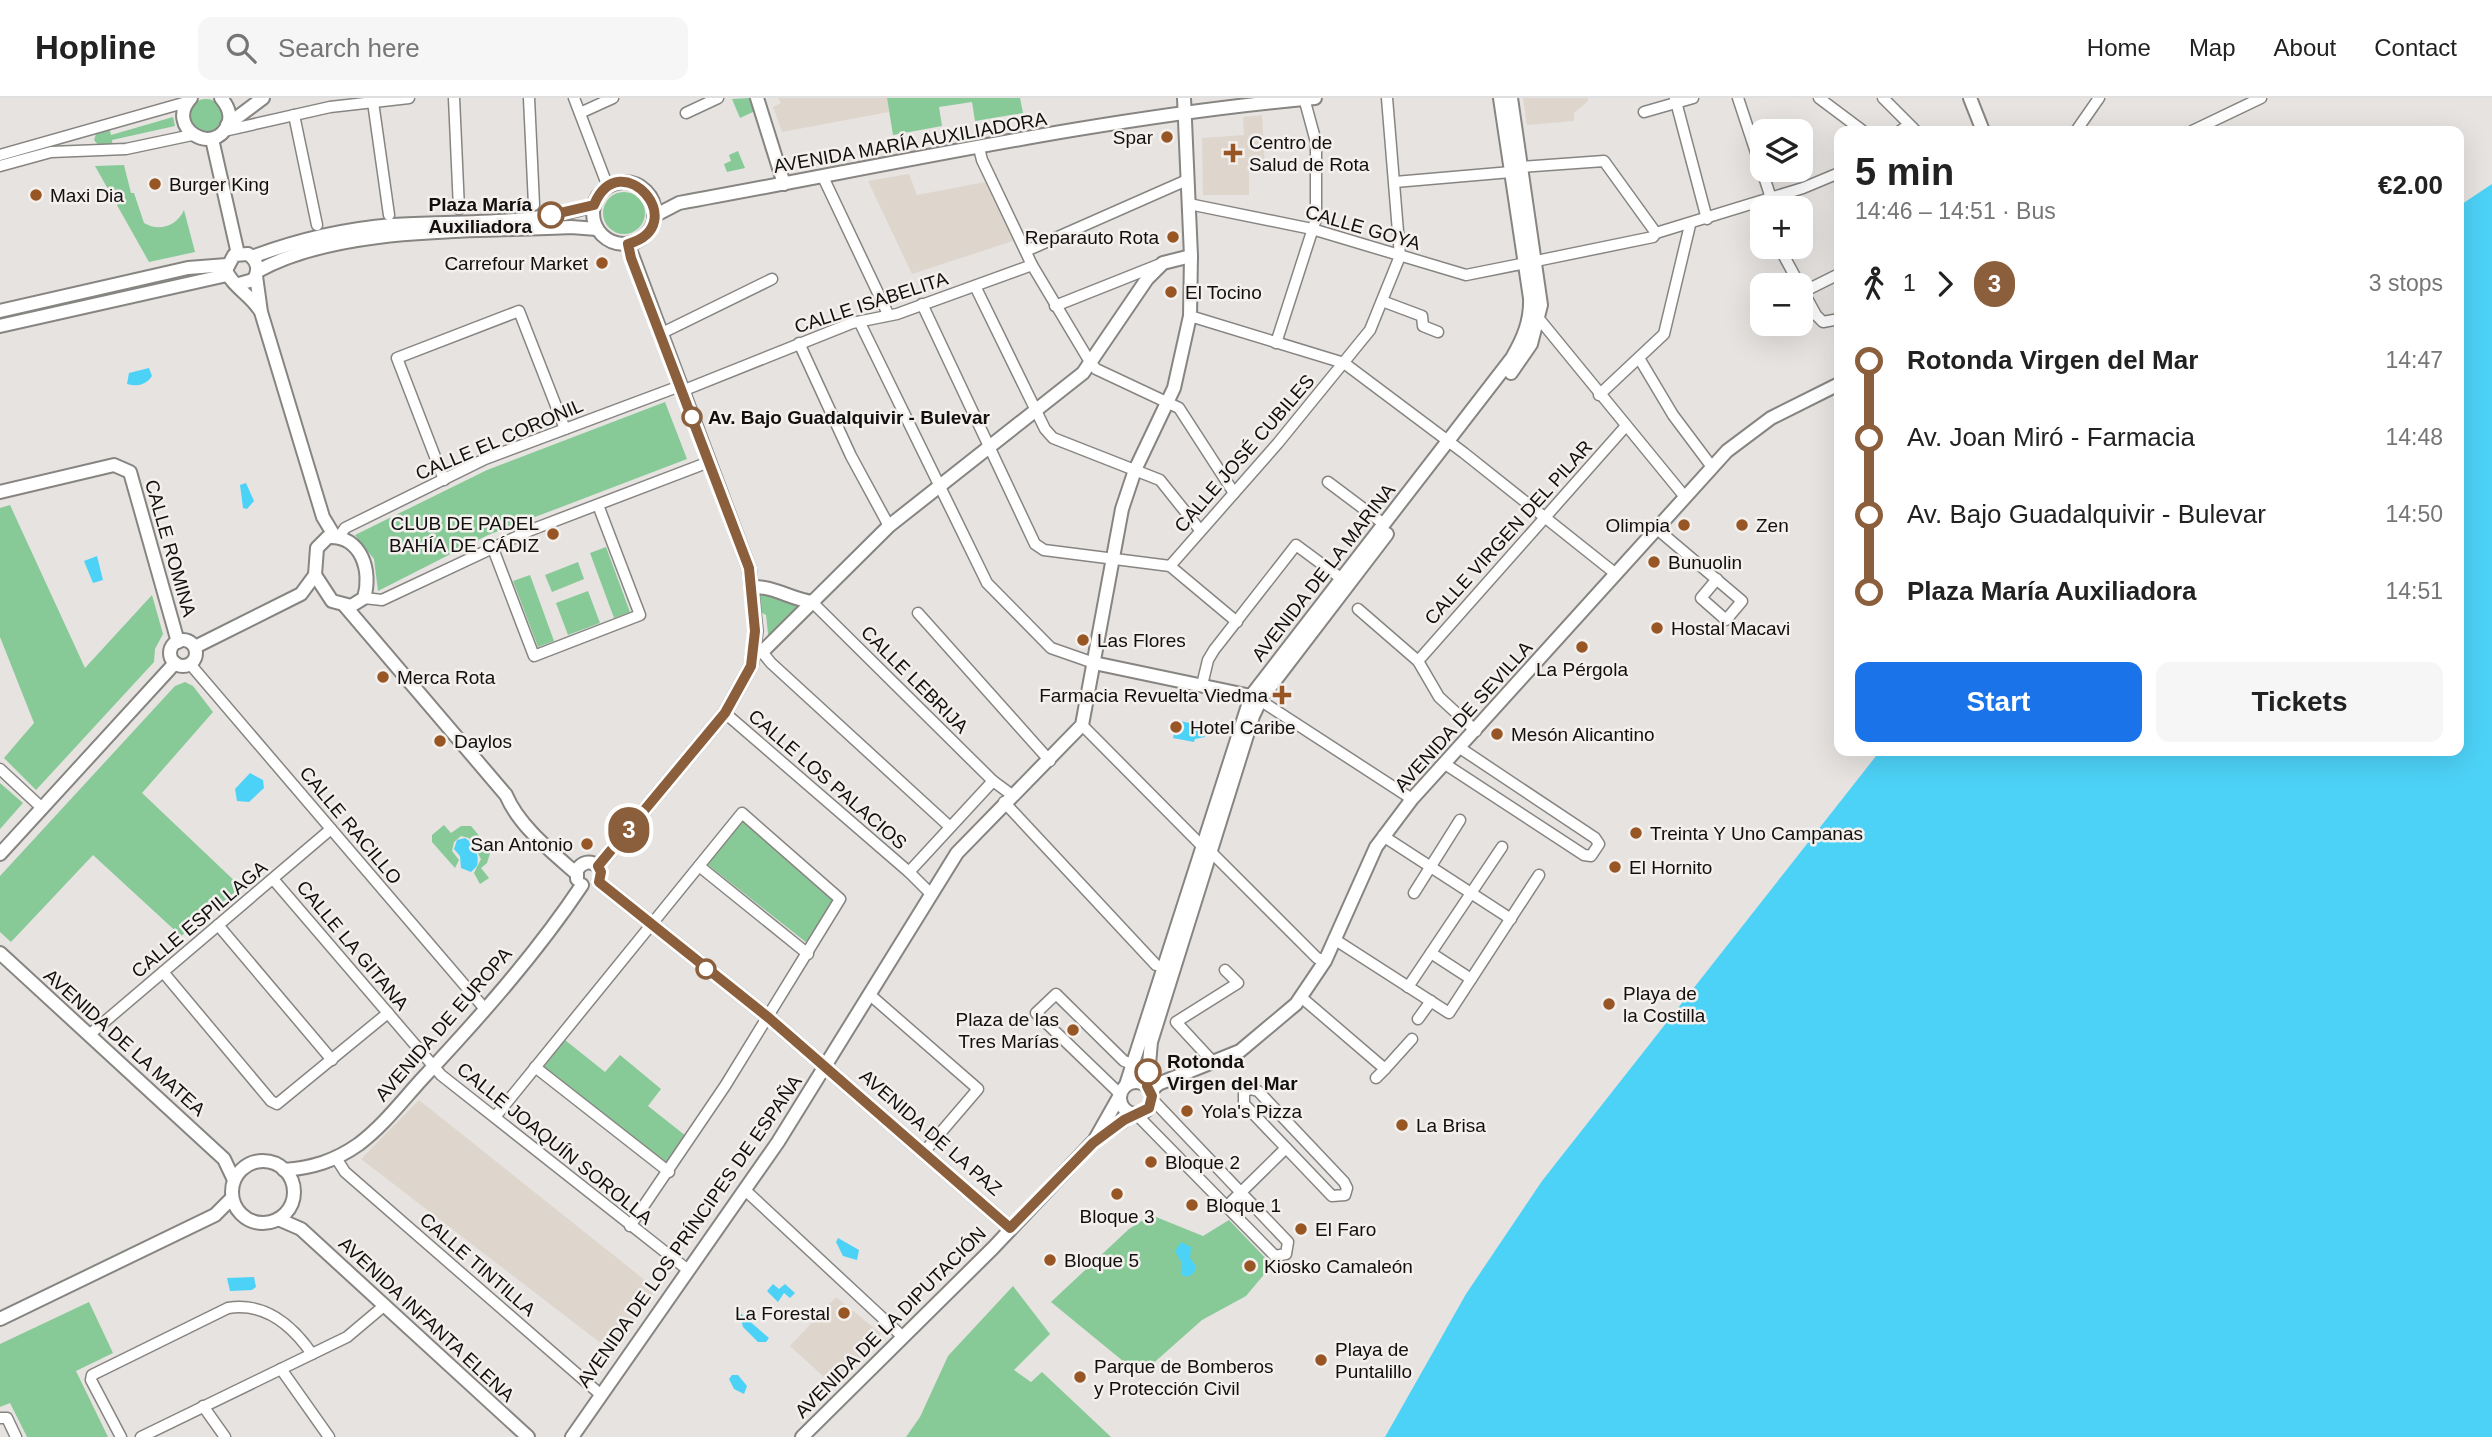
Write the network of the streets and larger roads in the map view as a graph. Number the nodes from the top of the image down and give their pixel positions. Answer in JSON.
{"nodes":[{"id":1,"x":221,"y":98,"type":"edge"},
{"id":2,"x":263,"y":98,"type":"edge"},
{"id":3,"x":409,"y":98,"type":"edge"},
{"id":4,"x":454,"y":98,"type":"edge"},
{"id":5,"x":529,"y":98,"type":"edge"},
{"id":6,"x":575,"y":98,"type":"edge"},
{"id":7,"x":613,"y":98,"type":"edge"},
{"id":8,"x":718,"y":98,"type":"edge"},
{"id":9,"x":757,"y":98,"type":"edge"},
{"id":10,"x":1184,"y":98,"type":"edge"},
{"id":11,"x":1308,"y":98,"type":"edge"},
{"id":12,"x":1387,"y":98,"type":"edge"},
{"id":13,"x":1500,"y":98,"type":"edge"},
{"id":14,"x":1511,"y":98,"type":"edge"},
{"id":15,"x":1693,"y":98,"type":"edge"},
{"id":16,"x":1738,"y":98,"type":"edge"},
{"id":17,"x":1819,"y":98,"type":"edge"},
{"id":18,"x":1883,"y":98,"type":"edge"},
{"id":19,"x":1970,"y":98,"type":"edge"},
{"id":20,"x":2099,"y":98,"type":"edge"},
{"id":21,"x":2261,"y":98,"type":"edge"},
{"id":22,"x":189,"y":100,"type":"edge"},
{"id":23,"x":1676,"y":100,"type":"edge"},
{"id":24,"x":373,"y":102,"type":"junction"},
{"id":25,"x":1184,"y":112,"type":"junction"},
{"id":26,"x":1644,"y":112,"type":"dead end"},
{"id":27,"x":580,"y":113,"type":"junction"},
{"id":28,"x":686,"y":113,"type":"dead end"},
{"id":29,"x":294,"y":115,"type":"junction"},
{"id":30,"x":1856,"y":126,"type":"edge"},
{"id":31,"x":1906,"y":126,"type":"edge"},
{"id":32,"x":1981,"y":126,"type":"edge"},
{"id":33,"x":2079,"y":126,"type":"edge"},
{"id":34,"x":2202,"y":126,"type":"edge"},
{"id":35,"x":93,"y":128,"type":"junction"},
{"id":36,"x":226,"y":128,"type":"junction"},
{"id":37,"x":192,"y":135,"type":"junction"},
{"id":38,"x":212,"y":139,"type":"junction"},
{"id":39,"x":979,"y":148,"type":"junction"},
{"id":40,"x":95,"y":150,"type":"junction"},
{"id":41,"x":0,"y":155,"type":"edge"},
{"id":42,"x":0,"y":166,"type":"edge"},
{"id":43,"x":1516,"y":169,"type":"junction"},
{"id":44,"x":1834,"y":175,"type":"edge"},
{"id":45,"x":823,"y":177,"type":"junction"},
{"id":46,"x":1187,"y":180,"type":"junction"},
{"id":47,"x":1395,"y":181,"type":"junction"},
{"id":48,"x":784,"y":184,"type":"junction"},
{"id":49,"x":608,"y":187,"type":"junction"},
{"id":50,"x":1763,"y":196,"type":"edge"},
{"id":51,"x":1782,"y":196,"type":"edge"},
{"id":52,"x":650,"y":197,"type":"junction"},
{"id":53,"x":679,"y":203,"type":"junction"},
{"id":54,"x":1189,"y":204,"type":"junction"},
{"id":55,"x":534,"y":205,"type":"dead end"},
{"id":56,"x":594,"y":205,"type":"junction"},
{"id":57,"x":1750,"y":207,"type":"edge"},
{"id":58,"x":459,"y":209,"type":"dead end"},
{"id":59,"x":389,"y":215,"type":"dead end"},
{"id":60,"x":654,"y":216,"type":"junction"},
{"id":61,"x":1707,"y":219,"type":"junction"},
{"id":62,"x":317,"y":225,"type":"dead end"},
{"id":63,"x":1690,"y":225,"type":"junction"},
{"id":64,"x":597,"y":229,"type":"junction"},
{"id":65,"x":1312,"y":229,"type":"junction"},
{"id":66,"x":1656,"y":233,"type":"junction"},
{"id":67,"x":628,"y":244,"type":"junction"},
{"id":68,"x":1026,"y":251,"type":"junction"},
{"id":69,"x":238,"y":254,"type":"junction"},
{"id":70,"x":1192,"y":256,"type":"junction"},
{"id":71,"x":1400,"y":256,"type":"junction"},
{"id":72,"x":252,"y":257,"type":"junction"},
{"id":73,"x":1531,"y":262,"type":"junction"},
{"id":74,"x":1163,"y":263,"type":"junction"},
{"id":75,"x":1032,"y":265,"type":"junction"},
{"id":76,"x":227,"y":270,"type":"junction"},
{"id":77,"x":257,"y":274,"type":"junction"},
{"id":78,"x":1834,"y":276,"type":"edge"},
{"id":79,"x":772,"y":279,"type":"dead end"},
{"id":80,"x":239,"y":284,"type":"junction"},
{"id":81,"x":975,"y":286,"type":"junction"},
{"id":82,"x":1813,"y":287,"type":"edge"},
{"id":83,"x":1382,"y":301,"type":"junction"},
{"id":84,"x":922,"y":304,"type":"junction"},
{"id":85,"x":1055,"y":306,"type":"junction"},
{"id":86,"x":1813,"y":308,"type":"edge"},
{"id":87,"x":0,"y":311,"type":"edge"},
{"id":88,"x":261,"y":312,"type":"junction"},
{"id":89,"x":888,"y":314,"type":"junction"},
{"id":90,"x":1190,"y":316,"type":"junction"},
{"id":91,"x":1539,"y":320,"type":"junction"},
{"id":92,"x":1834,"y":320,"type":"edge"},
{"id":93,"x":860,"y":323,"type":"junction"},
{"id":94,"x":0,"y":327,"type":"edge"},
{"id":95,"x":1438,"y":332,"type":"dead end"},
{"id":96,"x":660,"y":334,"type":"junction"},
{"id":97,"x":799,"y":342,"type":"junction"},
{"id":98,"x":1276,"y":343,"type":"junction"},
{"id":99,"x":1639,"y":358,"type":"junction"},
{"id":100,"x":1090,"y":362,"type":"junction"},
{"id":101,"x":1344,"y":363,"type":"junction"},
{"id":102,"x":1834,"y":386,"type":"edge"},
{"id":103,"x":681,"y":388,"type":"junction"},
{"id":104,"x":1599,"y":395,"type":"junction"},
{"id":105,"x":1168,"y":402,"type":"junction"},
{"id":106,"x":1035,"y":413,"type":"junction"},
{"id":107,"x":1625,"y":427,"type":"junction"},
{"id":108,"x":565,"y":429,"type":"junction"},
{"id":109,"x":1451,"y":444,"type":"junction"},
{"id":110,"x":989,"y":448,"type":"junction"},
{"id":111,"x":709,"y":462,"type":"junction"},
{"id":112,"x":1712,"y":467,"type":"junction"},
{"id":113,"x":1135,"y":470,"type":"junction"},
{"id":114,"x":444,"y":480,"type":"junction"},
{"id":115,"x":1328,"y":482,"type":"dead end"},
{"id":116,"x":939,"y":486,"type":"junction"},
{"id":117,"x":0,"y":492,"type":"edge"},
{"id":118,"x":1234,"y":493,"type":"junction"},
{"id":119,"x":1685,"y":497,"type":"junction"},
{"id":120,"x":598,"y":505,"type":"junction"},
{"id":121,"x":1543,"y":517,"type":"junction"},
{"id":122,"x":1384,"y":524,"type":"junction"},
{"id":123,"x":889,"y":526,"type":"junction"},
{"id":124,"x":1657,"y":529,"type":"junction"},
{"id":125,"x":1200,"y":530,"type":"junction"},
{"id":126,"x":332,"y":538,"type":"junction"},
{"id":127,"x":492,"y":546,"type":"junction"},
{"id":128,"x":1113,"y":560,"type":"junction"},
{"id":129,"x":1170,"y":566,"type":"junction"},
{"id":130,"x":315,"y":575,"type":"junction"},
{"id":131,"x":1616,"y":575,"type":"junction"},
{"id":132,"x":1342,"y":579,"type":"junction"},
{"id":133,"x":1717,"y":579,"type":"dead end"},
{"id":134,"x":752,"y":587,"type":"junction"},
{"id":135,"x":301,"y":594,"type":"junction"},
{"id":136,"x":326,"y":595,"type":"junction"},
{"id":137,"x":363,"y":599,"type":"junction"},
{"id":138,"x":812,"y":602,"type":"junction"},
{"id":139,"x":345,"y":606,"type":"junction"},
{"id":140,"x":1358,"y":609,"type":"dead end"},
{"id":141,"x":918,"y":613,"type":"dead end"},
{"id":142,"x":1237,"y":622,"type":"junction"},
{"id":143,"x":367,"y":633,"type":"junction"},
{"id":144,"x":178,"y":642,"type":"junction"},
{"id":145,"x":195,"y":647,"type":"junction"},
{"id":146,"x":758,"y":652,"type":"junction"},
{"id":147,"x":1418,"y":661,"type":"junction"},
{"id":148,"x":175,"y":663,"type":"junction"},
{"id":149,"x":1094,"y":663,"type":"junction"},
{"id":150,"x":190,"y":664,"type":"junction"},
{"id":151,"x":1202,"y":685,"type":"junction"},
{"id":152,"x":1256,"y":697,"type":"junction"},
{"id":153,"x":725,"y":713,"type":"junction"},
{"id":154,"x":1082,"y":725,"type":"junction"},
{"id":155,"x":1476,"y":731,"type":"junction"},
{"id":156,"x":1460,"y":748,"type":"junction"},
{"id":157,"x":1050,"y":761,"type":"junction"},
{"id":158,"x":1445,"y":764,"type":"junction"},
{"id":159,"x":0,"y":769,"type":"edge"},
{"id":160,"x":993,"y":781,"type":"junction"},
{"id":161,"x":1008,"y":799,"type":"junction"},
{"id":162,"x":1412,"y":799,"type":"junction"},
{"id":163,"x":43,"y":808,"type":"junction"},
{"id":164,"x":1461,"y":820,"type":"dead end"},
{"id":165,"x":949,"y":826,"type":"junction"},
{"id":166,"x":331,"y":829,"type":"junction"},
{"id":167,"x":1383,"y":836,"type":"junction"},
{"id":168,"x":1502,"y":847,"type":"dead end"},
{"id":169,"x":1206,"y":849,"type":"junction"},
{"id":170,"x":0,"y":854,"type":"edge"},
{"id":171,"x":598,"y":866,"type":"junction"},
{"id":172,"x":699,"y":866,"type":"junction"},
{"id":173,"x":1431,"y":867,"type":"junction"},
{"id":174,"x":909,"y":872,"type":"junction"},
{"id":175,"x":579,"y":875,"type":"junction"},
{"id":176,"x":1539,"y":875,"type":"dead end"},
{"id":177,"x":273,"y":878,"type":"junction"},
{"id":178,"x":599,"y":882,"type":"junction"},
{"id":179,"x":930,"y":893,"type":"junction"},
{"id":180,"x":1414,"y":893,"type":"dead end"},
{"id":181,"x":1471,"y":893,"type":"junction"},
{"id":182,"x":1511,"y":919,"type":"junction"},
{"id":183,"x":650,"y":924,"type":"junction"},
{"id":184,"x":218,"y":925,"type":"junction"},
{"id":185,"x":1334,"y":939,"type":"junction"},
{"id":186,"x":0,"y":953,"type":"edge"},
{"id":187,"x":1431,"y":953,"type":"junction"},
{"id":188,"x":808,"y":954,"type":"junction"},
{"id":189,"x":1325,"y":961,"type":"junction"},
{"id":190,"x":1164,"y":967,"type":"junction"},
{"id":191,"x":1225,"y":970,"type":"dead end"},
{"id":192,"x":163,"y":972,"type":"junction"},
{"id":193,"x":1471,"y":979,"type":"junction"},
{"id":194,"x":1408,"y":987,"type":"junction"},
{"id":195,"x":869,"y":994,"type":"junction"},
{"id":196,"x":1301,"y":997,"type":"junction"},
{"id":197,"x":1430,"y":1001,"type":"junction"},
{"id":198,"x":485,"y":1009,"type":"junction"},
{"id":199,"x":388,"y":1013,"type":"junction"},
{"id":200,"x":769,"y":1018,"type":"junction"},
{"id":201,"x":1418,"y":1019,"type":"dead end"},
{"id":202,"x":89,"y":1035,"type":"junction"},
{"id":203,"x":1412,"y":1039,"type":"dead end"},
{"id":204,"x":332,"y":1060,"type":"junction"},
{"id":205,"x":1213,"y":1062,"type":"junction"},
{"id":206,"x":1132,"y":1063,"type":"junction"},
{"id":207,"x":825,"y":1066,"type":"junction"},
{"id":208,"x":434,"y":1067,"type":"junction"},
{"id":209,"x":535,"y":1067,"type":"junction"},
{"id":210,"x":1385,"y":1069,"type":"junction"},
{"id":211,"x":1377,"y":1078,"type":"dead end"},
{"id":212,"x":1122,"y":1092,"type":"junction"},
{"id":213,"x":1150,"y":1092,"type":"junction"},
{"id":214,"x":1135,"y":1114,"type":"junction"},
{"id":215,"x":495,"y":1117,"type":"junction"},
{"id":216,"x":1093,"y":1143,"type":"junction"},
{"id":217,"x":1286,"y":1148,"type":"junction"},
{"id":218,"x":924,"y":1152,"type":"junction"},
{"id":219,"x":336,"y":1158,"type":"junction"},
{"id":220,"x":224,"y":1159,"type":"junction"},
{"id":221,"x":247,"y":1166,"type":"junction"},
{"id":222,"x":315,"y":1167,"type":"junction"},
{"id":223,"x":284,"y":1170,"type":"junction"},
{"id":224,"x":669,"y":1172,"type":"junction"},
{"id":225,"x":234,"y":1180,"type":"junction"},
{"id":226,"x":745,"y":1190,"type":"junction"},
{"id":227,"x":294,"y":1191,"type":"junction"},
{"id":228,"x":1241,"y":1192,"type":"junction"},
{"id":229,"x":232,"y":1198,"type":"junction"},
{"id":230,"x":290,"y":1206,"type":"junction"},
{"id":231,"x":1227,"y":1206,"type":"junction"},
{"id":232,"x":215,"y":1216,"type":"junction"},
{"id":233,"x":243,"y":1216,"type":"junction"},
{"id":234,"x":278,"y":1219,"type":"junction"},
{"id":235,"x":630,"y":1226,"type":"junction"},
{"id":236,"x":300,"y":1228,"type":"junction"},
{"id":237,"x":1010,"y":1228,"type":"junction"},
{"id":238,"x":688,"y":1270,"type":"junction"},
{"id":239,"x":385,"y":1305,"type":"junction"},
{"id":240,"x":0,"y":1319,"type":"edge"},
{"id":241,"x":903,"y":1337,"type":"junction"},
{"id":242,"x":312,"y":1354,"type":"junction"},
{"id":243,"x":281,"y":1369,"type":"junction"},
{"id":244,"x":600,"y":1394,"type":"junction"},
{"id":245,"x":203,"y":1406,"type":"junction"},
{"id":246,"x":0,"y":1418,"type":"edge"},
{"id":247,"x":16,"y":1437,"type":"edge"},
{"id":248,"x":121,"y":1437,"type":"edge"},
{"id":249,"x":141,"y":1437,"type":"edge"},
{"id":250,"x":225,"y":1437,"type":"edge"},
{"id":251,"x":329,"y":1437,"type":"edge"},
{"id":252,"x":528,"y":1437,"type":"edge"},
{"id":253,"x":572,"y":1437,"type":"edge"},
{"id":254,"x":802,"y":1437,"type":"edge"}],
"edges":[{"from":1,"to":36,"type":"street"},
{"from":2,"to":36,"type":"street"},
{"from":3,"to":24,"type":"street"},
{"from":4,"to":58,"type":"street"},
{"from":5,"to":55,"type":"street"},
{"from":6,"to":27,"type":"street"},
{"from":7,"to":27,"type":"street"},
{"from":8,"to":28,"type":"street"},
{"from":9,"to":48,"type":"street"},
{"from":10,"to":25,"type":"street"},
{"from":11,"to":25,"type":"street","name":"AVENIDA MARÍA AUXILIADORA"},
{"from":11,"to":65,"type":"street"},
{"from":12,"to":47,"type":"street"},
{"from":13,"to":43,"type":"street","name":"AVENIDA DE LA MARINA"},
{"from":14,"to":43,"type":"street","name":"AVENIDA DE LA MARINA"},
{"from":15,"to":23,"type":"street"},
{"from":16,"to":50,"type":"street"},
{"from":17,"to":30,"type":"street"},
{"from":18,"to":31,"type":"street"},
{"from":19,"to":32,"type":"street"},
{"from":20,"to":33,"type":"street"},
{"from":21,"to":34,"type":"street"},
{"from":22,"to":35,"type":"street"},
{"from":22,"to":37,"type":"street"},
{"from":23,"to":26,"type":"street"},
{"from":23,"to":61,"type":"street"},
{"from":24,"to":29,"type":"street"},
{"from":24,"to":59,"type":"street"},
{"from":25,"to":39,"type":"street","name":"AVENIDA MARÍA AUXILIADORA"},
{"from":25,"to":46,"type":"street"},
{"from":27,"to":49,"type":"street"},
{"from":29,"to":36,"type":"street"},
{"from":29,"to":62,"type":"street"},
{"from":35,"to":40,"type":"street"},
{"from":35,"to":41,"type":"street"},
{"from":36,"to":38,"type":"street"},
{"from":37,"to":38,"type":"street"},
{"from":37,"to":40,"type":"street"},
{"from":38,"to":69,"type":"street"},
{"from":39,"to":45,"type":"street","name":"AVENIDA MARÍA AUXILIADORA"},
{"from":39,"to":68,"type":"street"},
{"from":40,"to":42,"type":"street"},
{"from":43,"to":47,"type":"street"},
{"from":43,"to":66,"type":"street"},
{"from":43,"to":73,"type":"street","name":"AVENIDA DE LA MARINA"},
{"from":44,"to":51,"type":"street","name":"CALLE GOYA"},
{"from":45,"to":48,"type":"street","name":"AVENIDA MARÍA AUXILIADORA"},
{"from":45,"to":89,"type":"street"},
{"from":46,"to":54,"type":"street"},
{"from":46,"to":68,"type":"street"},
{"from":47,"to":71,"type":"street"},
{"from":48,"to":53,"type":"street","name":"AVENIDA MARÍA AUXILIADORA"},
{"from":49,"to":52,"type":"street"},
{"from":49,"to":56,"type":"street"},
{"from":52,"to":53,"type":"street","name":"AVENIDA MARÍA AUXILIADORA"},
{"from":52,"to":60,"type":"street"},
{"from":53,"to":60,"type":"street","name":"AVENIDA MARÍA AUXILIADORA"},
{"from":54,"to":65,"type":"street","name":"CALLE GOYA"},
{"from":54,"to":70,"type":"street"},
{"from":56,"to":64,"type":"street"},
{"from":56,"to":72,"type":"street"},
{"from":57,"to":61,"type":"street","name":"CALLE GOYA"},
{"from":60,"to":67,"type":"street"},
{"from":61,"to":63,"type":"street","name":"CALLE GOYA"},
{"from":63,"to":66,"type":"street","name":"CALLE GOYA"},
{"from":63,"to":99,"type":"street"},
{"from":64,"to":67,"type":"street"},
{"from":64,"to":77,"type":"street"},
{"from":65,"to":71,"type":"street","name":"CALLE GOYA"},
{"from":65,"to":98,"type":"street"},
{"from":66,"to":73,"type":"street","name":"CALLE GOYA"},
{"from":67,"to":96,"type":"street"},
{"from":68,"to":75,"type":"street"},
{"from":69,"to":72,"type":"street"},
{"from":69,"to":76,"type":"street"},
{"from":70,"to":74,"type":"street"},
{"from":70,"to":90,"type":"street"},
{"from":71,"to":73,"type":"street","name":"CALLE GOYA"},
{"from":71,"to":83,"type":"street","name":"CALLE JOSÉ CUBILES"},
{"from":72,"to":77,"type":"street"},
{"from":73,"to":91,"type":"street","name":"AVENIDA DE LA MARINA"},
{"from":73,"to":109,"type":"street","name":"AVENIDA DE LA MARINA"},
{"from":74,"to":85,"type":"street"},
{"from":74,"to":100,"type":"street"},
{"from":75,"to":81,"type":"street","name":"CALLE ISABELITA"},
{"from":75,"to":85,"type":"street"},
{"from":76,"to":80,"type":"street"},
{"from":76,"to":87,"type":"street"},
{"from":76,"to":94,"type":"street"},
{"from":77,"to":80,"type":"street"},
{"from":77,"to":88,"type":"street"},
{"from":78,"to":82,"type":"street"},
{"from":79,"to":96,"type":"street"},
{"from":80,"to":88,"type":"street"},
{"from":81,"to":84,"type":"street","name":"CALLE ISABELITA"},
{"from":81,"to":106,"type":"street"},
{"from":83,"to":95,"type":"street"},
{"from":83,"to":101,"type":"street","name":"CALLE JOSÉ CUBILES"},
{"from":84,"to":89,"type":"street","name":"CALLE ISABELITA"},
{"from":84,"to":110,"type":"street"},
{"from":85,"to":100,"type":"street"},
{"from":86,"to":92,"type":"street"},
{"from":88,"to":126,"type":"street"},
{"from":89,"to":93,"type":"street","name":"CALLE ISABELITA"},
{"from":90,"to":98,"type":"street"},
{"from":90,"to":105,"type":"street"},
{"from":91,"to":104,"type":"street"},
{"from":91,"to":109,"type":"street","name":"AVENIDA DE LA MARINA"},
{"from":93,"to":97,"type":"street","name":"CALLE ISABELITA"},
{"from":93,"to":116,"type":"street"},
{"from":96,"to":103,"type":"street"},
{"from":97,"to":103,"type":"street","name":"CALLE ISABELITA"},
{"from":97,"to":123,"type":"street"},
{"from":98,"to":101,"type":"street"},
{"from":99,"to":104,"type":"street"},
{"from":99,"to":112,"type":"street"},
{"from":100,"to":105,"type":"street"},
{"from":100,"to":106,"type":"street"},
{"from":101,"to":109,"type":"street"},
{"from":101,"to":118,"type":"street","name":"CALLE JOSÉ CUBILES"},
{"from":102,"to":112,"type":"street","name":"AVENIDA DE SEVILLA"},
{"from":103,"to":108,"type":"street","name":"CALLE EL CORONIL"},
{"from":103,"to":111,"type":"street"},
{"from":104,"to":107,"type":"street"},
{"from":105,"to":113,"type":"street"},
{"from":105,"to":118,"type":"street"},
{"from":106,"to":110,"type":"street"},
{"from":106,"to":113,"type":"street"},
{"from":107,"to":119,"type":"street"},
{"from":107,"to":121,"type":"street","name":"CALLE VIRGEN DEL PILAR"},
{"from":108,"to":114,"type":"street","name":"CALLE EL CORONIL"},
{"from":108,"to":114,"type":"street"},
{"from":109,"to":121,"type":"street"},
{"from":109,"to":122,"type":"street","name":"AVENIDA DE LA MARINA"},
{"from":109,"to":152,"type":"street","name":"AVENIDA DE LA MARINA"},
{"from":110,"to":116,"type":"street"},
{"from":110,"to":128,"type":"street"},
{"from":111,"to":120,"type":"street"},
{"from":111,"to":134,"type":"street"},
{"from":112,"to":119,"type":"street","name":"AVENIDA DE SEVILLA"},
{"from":113,"to":125,"type":"street"},
{"from":113,"to":128,"type":"street"},
{"from":114,"to":126,"type":"street","name":"CALLE EL CORONIL"},
{"from":115,"to":122,"type":"street"},
{"from":116,"to":123,"type":"street"},
{"from":116,"to":149,"type":"street"},
{"from":117,"to":144,"type":"street","name":"CALLE ROMINA"},
{"from":118,"to":125,"type":"street","name":"CALLE JOSÉ CUBILES"},
{"from":119,"to":124,"type":"street","name":"AVENIDA DE SEVILLA"},
{"from":120,"to":127,"type":"street"},
{"from":120,"to":127,"type":"street"},
{"from":121,"to":131,"type":"street"},
{"from":121,"to":147,"type":"street","name":"CALLE VIRGEN DEL PILAR"},
{"from":122,"to":132,"type":"street","name":"AVENIDA DE LA MARINA"},
{"from":123,"to":138,"type":"street"},
{"from":124,"to":131,"type":"street","name":"AVENIDA DE SEVILLA"},
{"from":124,"to":133,"type":"street"},
{"from":125,"to":129,"type":"street","name":"CALLE JOSÉ CUBILES"},
{"from":126,"to":130,"type":"street"},
{"from":126,"to":137,"type":"street"},
{"from":127,"to":137,"type":"street"},
{"from":128,"to":129,"type":"street"},
{"from":128,"to":149,"type":"street"},
{"from":129,"to":142,"type":"street"},
{"from":130,"to":135,"type":"street"},
{"from":130,"to":136,"type":"street"},
{"from":131,"to":155,"type":"street","name":"AVENIDA DE SEVILLA"},
{"from":132,"to":142,"type":"street"},
{"from":132,"to":152,"type":"street","name":"AVENIDA DE LA MARINA"},
{"from":134,"to":138,"type":"street"},
{"from":134,"to":146,"type":"street"},
{"from":135,"to":136,"type":"street"},
{"from":135,"to":145,"type":"street"},
{"from":136,"to":139,"type":"street"},
{"from":137,"to":139,"type":"street"},
{"from":137,"to":143,"type":"street"},
{"from":138,"to":146,"type":"street"},
{"from":138,"to":160,"type":"street","name":"CALLE LEBRIJA"},
{"from":139,"to":143,"type":"street"},
{"from":140,"to":147,"type":"street"},
{"from":141,"to":157,"type":"street"},
{"from":142,"to":151,"type":"street"},
{"from":143,"to":175,"type":"street"},
{"from":144,"to":145,"type":"street"},
{"from":144,"to":148,"type":"street"},
{"from":145,"to":150,"type":"street"},
{"from":146,"to":153,"type":"street"},
{"from":146,"to":165,"type":"street"},
{"from":147,"to":155,"type":"street"},
{"from":148,"to":150,"type":"street"},
{"from":148,"to":163,"type":"street"},
{"from":149,"to":151,"type":"street"},
{"from":149,"to":154,"type":"street"},
{"from":150,"to":166,"type":"street","name":"CALLE RACILLO"},
{"from":151,"to":152,"type":"street"},
{"from":152,"to":162,"type":"street"},
{"from":152,"to":169,"type":"street","name":"AVENIDA DE LA MARINA"},
{"from":153,"to":171,"type":"street"},
{"from":153,"to":174,"type":"street","name":"CALLE LOS PALACIOS"},
{"from":154,"to":157,"type":"street","name":"AVENIDA DE LOS PRÍNCIPES DE ESPAÑA"},
{"from":154,"to":169,"type":"street"},
{"from":155,"to":156,"type":"street","name":"AVENIDA DE SEVILLA"},
{"from":156,"to":158,"type":"street","name":"AVENIDA DE SEVILLA"},
{"from":156,"to":158,"type":"street"},
{"from":157,"to":161,"type":"street","name":"AVENIDA DE LOS PRÍNCIPES DE ESPAÑA"},
{"from":158,"to":162,"type":"street","name":"AVENIDA DE SEVILLA"},
{"from":159,"to":163,"type":"street"},
{"from":160,"to":161,"type":"street","name":"CALLE LEBRIJA"},
{"from":160,"to":165,"type":"street"},
{"from":161,"to":179,"type":"street","name":"AVENIDA DE LOS PRÍNCIPES DE ESPAÑA"},
{"from":161,"to":190,"type":"street","name":"CALLE LEBRIJA"},
{"from":162,"to":167,"type":"street","name":"AVENIDA DE SEVILLA"},
{"from":163,"to":170,"type":"street"},
{"from":164,"to":173,"type":"street"},
{"from":165,"to":174,"type":"street"},
{"from":166,"to":177,"type":"street","name":"CALLE ESPILLAGA"},
{"from":166,"to":198,"type":"street","name":"CALLE RACILLO"},
{"from":167,"to":173,"type":"street"},
{"from":167,"to":185,"type":"street","name":"AVENIDA DE SEVILLA"},
{"from":168,"to":181,"type":"street"},
{"from":169,"to":189,"type":"street"},
{"from":169,"to":190,"type":"street","name":"AVENIDA DE LA MARINA"},
{"from":169,"to":213,"type":"street","name":"AVENIDA DE LA MARINA"},
{"from":171,"to":175,"type":"street"},
{"from":171,"to":178,"type":"street"},
{"from":172,"to":183,"type":"street"},
{"from":172,"to":188,"type":"street"},
{"from":172,"to":188,"type":"street"},
{"from":173,"to":180,"type":"street"},
{"from":173,"to":181,"type":"street"},
{"from":174,"to":179,"type":"street","name":"CALLE LOS PALACIOS"},
{"from":175,"to":178,"type":"street"},
{"from":175,"to":198,"type":"street","name":"AVENIDA DE EUROPA"},
{"from":176,"to":182,"type":"street"},
{"from":177,"to":184,"type":"street","name":"CALLE ESPILLAGA"},
{"from":177,"to":199,"type":"street","name":"CALLE LA GITANA"},
{"from":178,"to":183,"type":"street","name":"AVENIDA DE LA PAZ"},
{"from":179,"to":195,"type":"street","name":"AVENIDA DE LOS PRÍNCIPES DE ESPAÑA"},
{"from":181,"to":182,"type":"street"},
{"from":181,"to":187,"type":"street"},
{"from":182,"to":193,"type":"street"},
{"from":183,"to":200,"type":"street","name":"AVENIDA DE LA PAZ"},
{"from":183,"to":209,"type":"street"},
{"from":184,"to":192,"type":"street","name":"CALLE ESPILLAGA"},
{"from":184,"to":204,"type":"street"},
{"from":185,"to":189,"type":"street","name":"AVENIDA DE SEVILLA"},
{"from":185,"to":194,"type":"street"},
{"from":186,"to":202,"type":"street","name":"AVENIDA DE LA MATEA"},
{"from":187,"to":193,"type":"street"},
{"from":187,"to":194,"type":"street"},
{"from":188,"to":200,"type":"street"},
{"from":189,"to":196,"type":"street","name":"AVENIDA DE SEVILLA"},
{"from":190,"to":206,"type":"street","name":"AVENIDA DE LA MARINA"},
{"from":191,"to":205,"type":"street"},
{"from":192,"to":202,"type":"street","name":"CALLE ESPILLAGA"},
{"from":192,"to":204,"type":"street"},
{"from":193,"to":197,"type":"street"},
{"from":194,"to":197,"type":"street"},
{"from":195,"to":207,"type":"street","name":"AVENIDA DE LOS PRÍNCIPES DE ESPAÑA"},
{"from":195,"to":218,"type":"street"},
{"from":196,"to":205,"type":"street","name":"AVENIDA DE SEVILLA"},
{"from":196,"to":210,"type":"street"},
{"from":197,"to":201,"type":"street"},
{"from":198,"to":208,"type":"street","name":"AVENIDA DE EUROPA"},
{"from":199,"to":204,"type":"street"},
{"from":199,"to":208,"type":"street","name":"CALLE LA GITANA"},
{"from":200,"to":207,"type":"street","name":"AVENIDA DE LA PAZ"},
{"from":200,"to":224,"type":"street"},
{"from":202,"to":220,"type":"street","name":"AVENIDA DE LA MATEA"},
{"from":203,"to":210,"type":"street"},
{"from":205,"to":213,"type":"street","name":"AVENIDA DE SEVILLA"},
{"from":206,"to":212,"type":"street","name":"AVENIDA DE LA MARINA"},
{"from":206,"to":212,"type":"street"},
{"from":207,"to":218,"type":"street","name":"AVENIDA DE LA PAZ"},
{"from":207,"to":226,"type":"street","name":"AVENIDA DE LOS PRÍNCIPES DE ESPAÑA"},
{"from":208,"to":215,"type":"street","name":"CALLE JOAQUÍN SOROLLA"},
{"from":208,"to":219,"type":"street","name":"AVENIDA DE EUROPA"},
{"from":209,"to":215,"type":"street"},
{"from":209,"to":224,"type":"street"},
{"from":210,"to":211,"type":"street"},
{"from":212,"to":213,"type":"street"},
{"from":212,"to":214,"type":"street"},
{"from":212,"to":216,"type":"street","name":"AVENIDA DE LA DIPUTACIÓN"},
{"from":213,"to":214,"type":"street"},
{"from":213,"to":228,"type":"street"},
{"from":214,"to":216,"type":"street","name":"AVENIDA DE LA DIPUTACIÓN"},
{"from":214,"to":231,"type":"street"},
{"from":215,"to":235,"type":"street","name":"CALLE JOAQUÍN SOROLLA"},
{"from":216,"to":237,"type":"street","name":"AVENIDA DE LA DIPUTACIÓN"},
{"from":217,"to":217,"type":"street"},
{"from":217,"to":228,"type":"street"},
{"from":218,"to":237,"type":"street","name":"AVENIDA DE LA PAZ"},
{"from":219,"to":222,"type":"street","name":"AVENIDA DE EUROPA"},
{"from":219,"to":244,"type":"street","name":"CALLE TINTILLA"},
{"from":220,"to":221,"type":"street","name":"AVENIDA DE LA MATEA"},
{"from":220,"to":225,"type":"street","name":"AVENIDA DE LA MATEA"},
{"from":221,"to":223,"type":"street"},
{"from":221,"to":225,"type":"street"},
{"from":222,"to":223,"type":"street","name":"AVENIDA DE EUROPA"},
{"from":222,"to":227,"type":"street","name":"AVENIDA DE EUROPA"},
{"from":223,"to":227,"type":"street"},
{"from":224,"to":235,"type":"street"},
{"from":225,"to":229,"type":"street"},
{"from":226,"to":238,"type":"street","name":"AVENIDA DE LOS PRÍNCIPES DE ESPAÑA"},
{"from":226,"to":241,"type":"street"},
{"from":227,"to":230,"type":"street"},
{"from":228,"to":231,"type":"street"},
{"from":228,"to":231,"type":"street"},
{"from":229,"to":232,"type":"street"},
{"from":229,"to":233,"type":"street"},
{"from":230,"to":234,"type":"street"},
{"from":230,"to":236,"type":"street","name":"AVENIDA INFANTA ELENA"},
{"from":232,"to":233,"type":"street"},
{"from":232,"to":240,"type":"street"},
{"from":233,"to":234,"type":"street"},
{"from":234,"to":236,"type":"street","name":"AVENIDA INFANTA ELENA"},
{"from":235,"to":238,"type":"street","name":"CALLE JOAQUÍN SOROLLA"},
{"from":236,"to":239,"type":"street","name":"AVENIDA INFANTA ELENA"},
{"from":237,"to":241,"type":"street","name":"AVENIDA DE LA DIPUTACIÓN"},
{"from":238,"to":244,"type":"street","name":"AVENIDA DE LOS PRÍNCIPES DE ESPAÑA"},
{"from":239,"to":242,"type":"street"},
{"from":239,"to":252,"type":"street","name":"AVENIDA INFANTA ELENA"},
{"from":241,"to":254,"type":"street","name":"AVENIDA DE LA DIPUTACIÓN"},
{"from":242,"to":243,"type":"street"},
{"from":242,"to":248,"type":"street"},
{"from":243,"to":245,"type":"street"},
{"from":243,"to":251,"type":"street"},
{"from":244,"to":253,"type":"street","name":"AVENIDA DE LOS PRÍNCIPES DE ESPAÑA"},
{"from":245,"to":249,"type":"street"},
{"from":245,"to":250,"type":"street"},
{"from":246,"to":247,"type":"street"}]}
